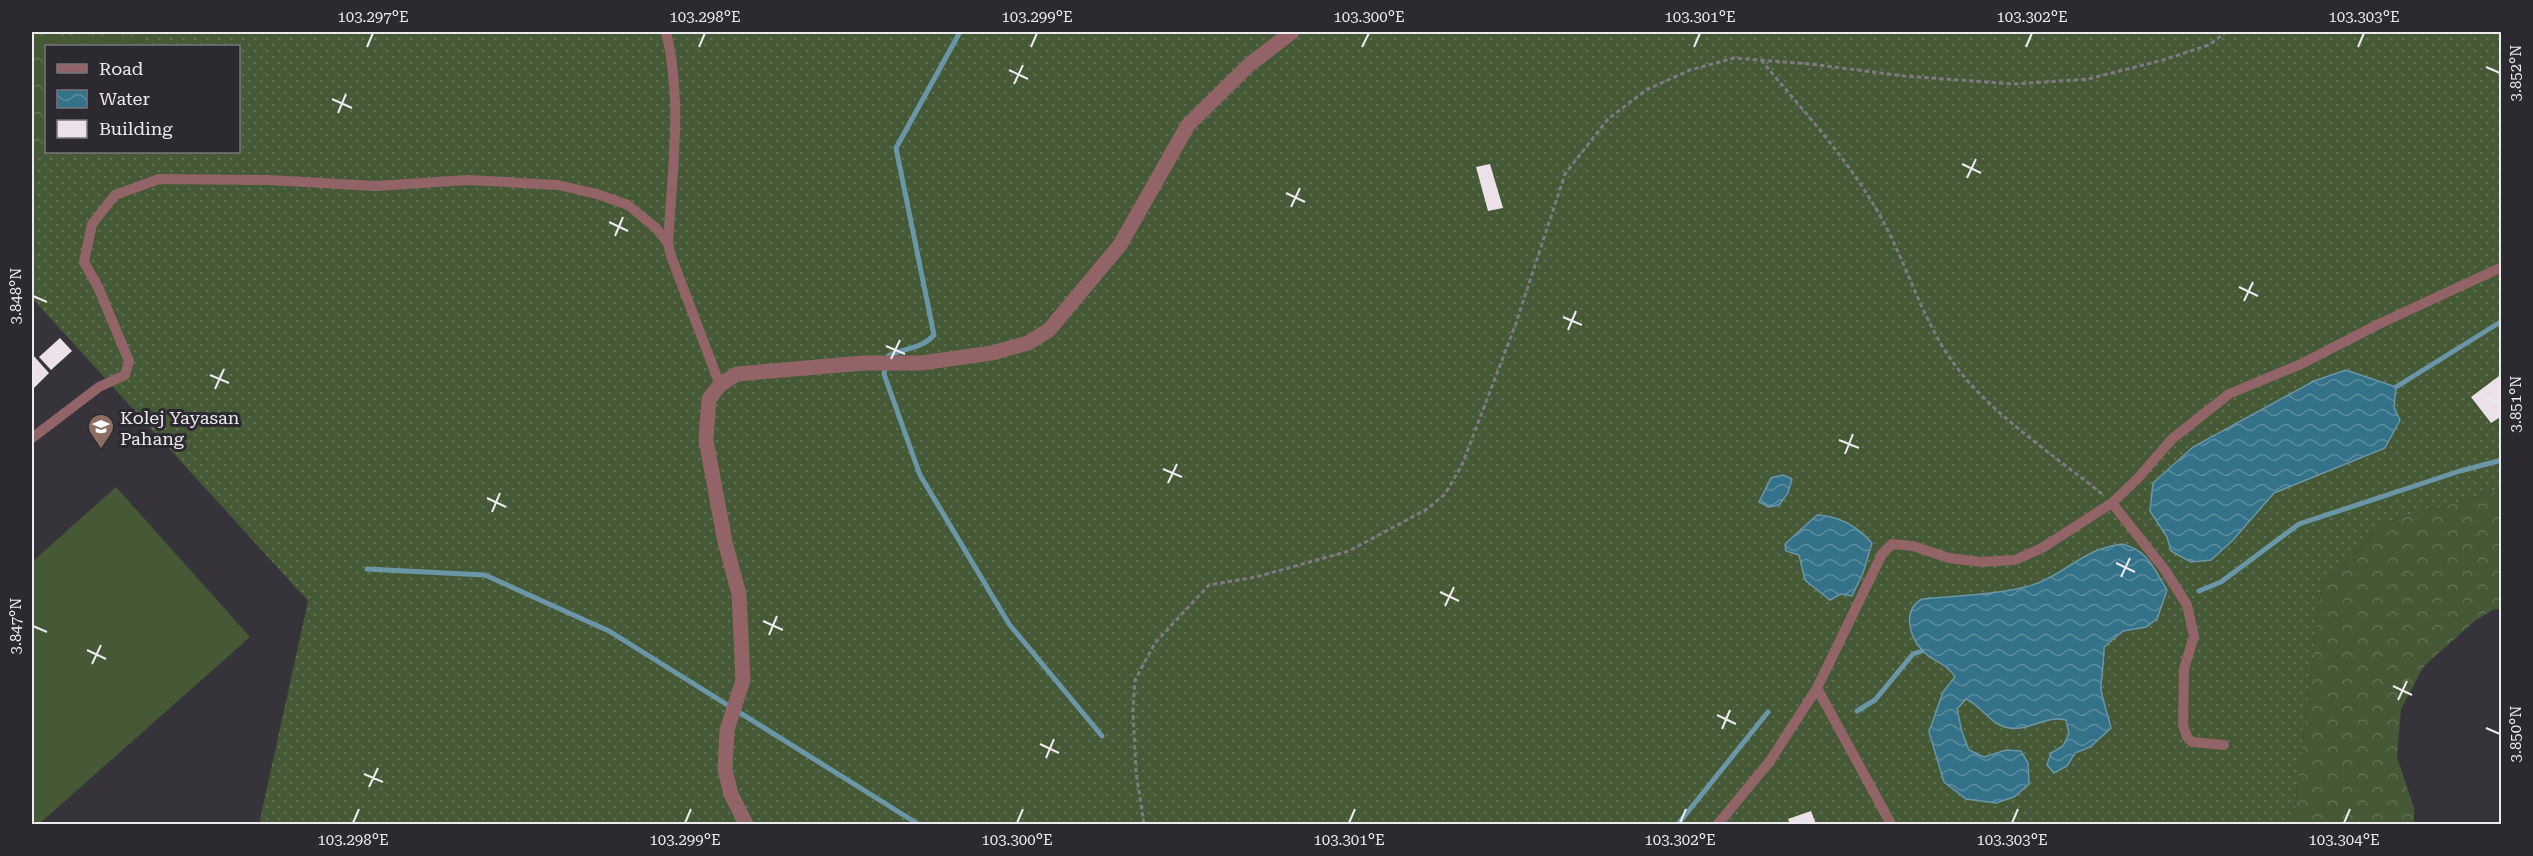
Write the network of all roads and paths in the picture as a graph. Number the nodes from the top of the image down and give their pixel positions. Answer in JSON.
{"nodes":[{"id":1,"x":666,"y":32,"type":"edge"},
{"id":2,"x":1292,"y":32,"type":"edge"},
{"id":3,"x":2226,"y":32,"type":"edge"},
{"id":4,"x":1761,"y":60,"type":"junction"},
{"id":5,"x":668,"y":243,"type":"junction"},
{"id":6,"x":2502,"y":267,"type":"edge"},
{"id":7,"x":720,"y":385,"type":"junction"},
{"id":8,"x":32,"y":438,"type":"edge"},
{"id":9,"x":2112,"y":503,"type":"junction"},
{"id":10,"x":1818,"y":688,"type":"junction"},
{"id":11,"x":2224,"y":745,"type":"dead end"},
{"id":12,"x":746,"y":825,"type":"edge"},
{"id":13,"x":1144,"y":825,"type":"edge"},
{"id":14,"x":1719,"y":825,"type":"edge"},
{"id":15,"x":1891,"y":825,"type":"edge"}],
"edges":[{"from":1,"to":5,"type":"lane"},
{"from":2,"to":7,"type":"street"},
{"from":3,"to":4,"type":"path"},
{"from":4,"to":9,"type":"path"},
{"from":4,"to":13,"type":"path"},
{"from":5,"to":7,"type":"lane"},
{"from":5,"to":8,"type":"lane"},
{"from":6,"to":9,"type":"lane"},
{"from":7,"to":12,"type":"street"},
{"from":9,"to":10,"type":"lane"},
{"from":9,"to":11,"type":"lane"},
{"from":10,"to":14,"type":"lane"},
{"from":10,"to":15,"type":"lane"}]}
